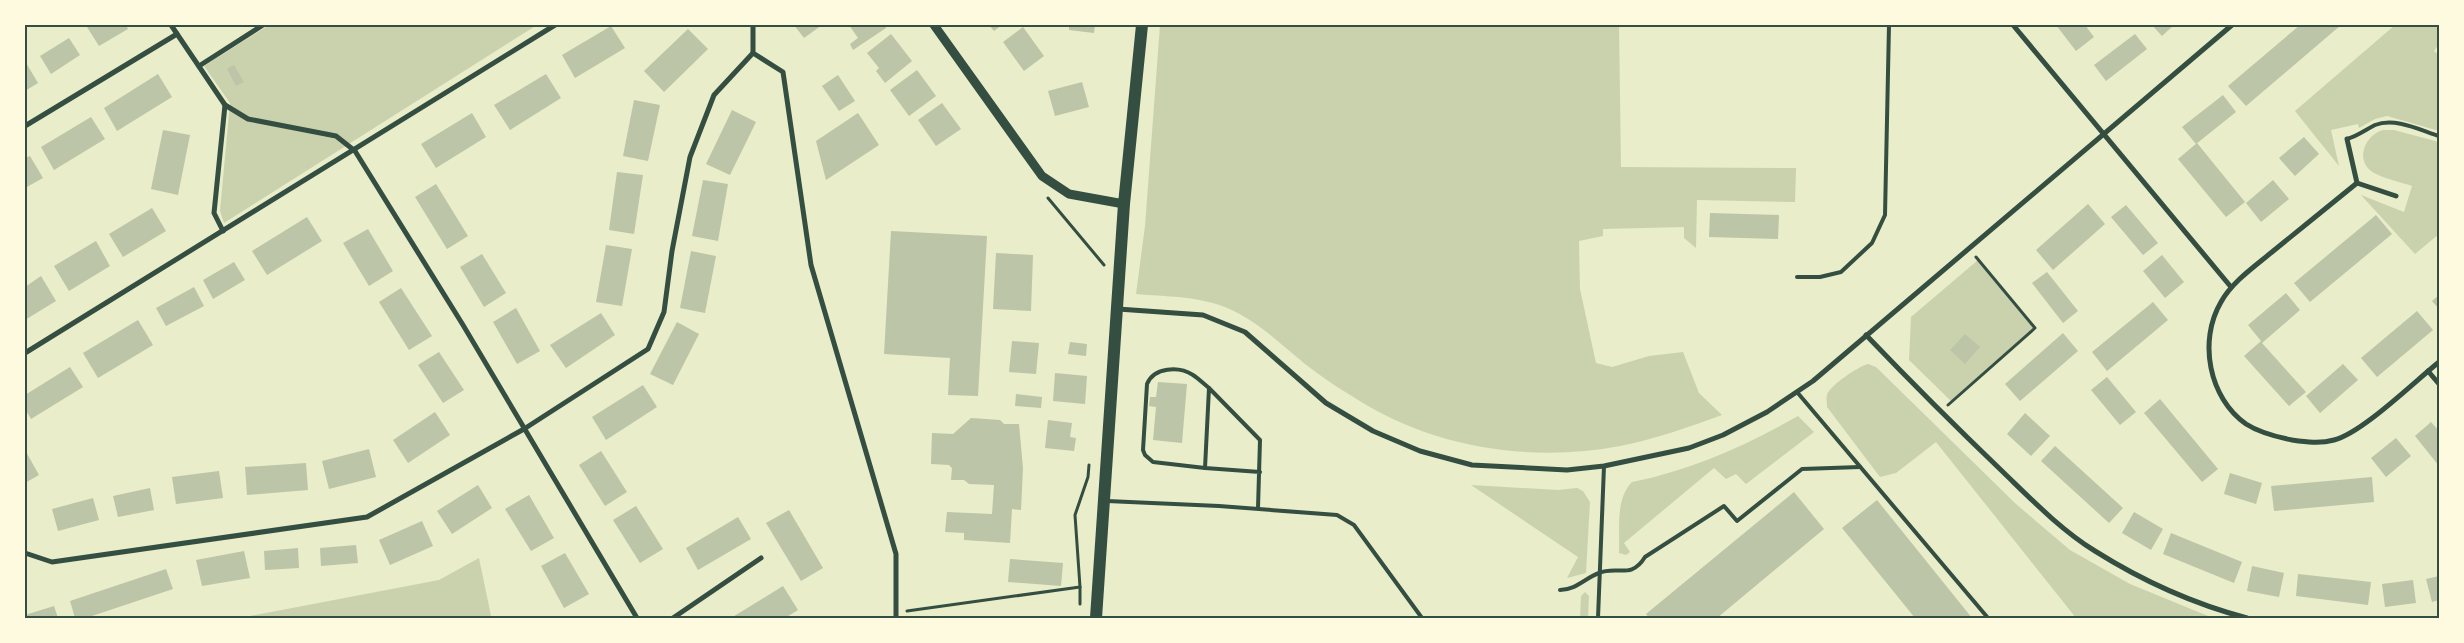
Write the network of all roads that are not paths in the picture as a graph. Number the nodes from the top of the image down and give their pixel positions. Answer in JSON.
{"nodes":[{"id":1,"x":171,"y":25,"type":"edge"},
{"id":2,"x":263,"y":25,"type":"edge"},
{"id":3,"x":555,"y":25,"type":"edge"},
{"id":4,"x":753,"y":25,"type":"edge"},
{"id":5,"x":934,"y":25,"type":"edge"},
{"id":6,"x":1142,"y":25,"type":"edge"},
{"id":7,"x":1889,"y":25,"type":"edge"},
{"id":8,"x":2013,"y":25,"type":"edge"},
{"id":9,"x":2232,"y":25,"type":"edge"},
{"id":10,"x":177,"y":34,"type":"junction"},
{"id":11,"x":753,"y":52,"type":"junction"},
{"id":12,"x":199,"y":66,"type":"junction"},
{"id":13,"x":225,"y":105,"type":"junction"},
{"id":14,"x":25,"y":126,"type":"edge"},
{"id":15,"x":2104,"y":134,"type":"junction"},
{"id":16,"x":2439,"y":136,"type":"edge"},
{"id":17,"x":2347,"y":139,"type":"joint"},
{"id":18,"x":355,"y":151,"type":"junction"},
{"id":19,"x":2357,"y":182,"type":"junction"},
{"id":20,"x":2396,"y":196,"type":"dead end"},
{"id":21,"x":1124,"y":204,"type":"junction"},
{"id":22,"x":223,"y":230,"type":"junction"},
{"id":23,"x":1798,"y":277,"type":"dead end"},
{"id":24,"x":2231,"y":288,"type":"junction"},
{"id":25,"x":1118,"y":309,"type":"junction"},
{"id":26,"x":1866,"y":336,"type":"junction"},
{"id":27,"x":25,"y":353,"type":"edge"},
{"id":28,"x":2439,"y":362,"type":"edge"},
{"id":29,"x":2428,"y":371,"type":"junction"},
{"id":30,"x":2439,"y":384,"type":"edge"},
{"id":31,"x":1209,"y":388,"type":"junction"},
{"id":32,"x":1798,"y":392,"type":"junction"},
{"id":33,"x":524,"y":429,"type":"junction"},
{"id":34,"x":1604,"y":466,"type":"junction"},
{"id":35,"x":1860,"y":467,"type":"junction"},
{"id":36,"x":1205,"y":468,"type":"junction"},
{"id":37,"x":1260,"y":472,"type":"junction"},
{"id":38,"x":1104,"y":501,"type":"junction"},
{"id":39,"x":1258,"y":508,"type":"junction"},
{"id":40,"x":25,"y":553,"type":"edge"},
{"id":41,"x":760,"y":558,"type":"dead end"},
{"id":42,"x":1601,"y":572,"type":"junction"},
{"id":43,"x":1560,"y":590,"type":"dead end"},
{"id":44,"x":896,"y":615,"type":"edge"},
{"id":45,"x":637,"y":618,"type":"edge"},
{"id":46,"x":673,"y":618,"type":"edge"},
{"id":47,"x":1096,"y":618,"type":"edge"},
{"id":48,"x":1422,"y":618,"type":"edge"},
{"id":49,"x":1598,"y":618,"type":"edge"},
{"id":50,"x":1988,"y":618,"type":"edge"},
{"id":51,"x":2247,"y":618,"type":"edge"}],
"edges":[{"from":1,"to":10,"type":"street"},
{"from":2,"to":12,"type":"street"},
{"from":3,"to":18,"type":"street"},
{"from":4,"to":11,"type":"street"},
{"from":5,"to":21,"type":"street"},
{"from":6,"to":21,"type":"main road"},
{"from":7,"to":23,"type":"lane"},
{"from":8,"to":15,"type":"street"},
{"from":9,"to":15,"type":"street"},
{"from":10,"to":12,"type":"street"},
{"from":10,"to":14,"type":"street"},
{"from":11,"to":33,"type":"street"},
{"from":11,"to":44,"type":"street"},
{"from":12,"to":13,"type":"street"},
{"from":13,"to":18,"type":"street"},
{"from":13,"to":22,"type":"street"},
{"from":15,"to":24,"type":"street"},
{"from":15,"to":26,"type":"street"},
{"from":16,"to":17,"type":"lane"},
{"from":17,"to":19,"type":"street"},
{"from":18,"to":22,"type":"street"},
{"from":18,"to":33,"type":"street"},
{"from":19,"to":20,"type":"street"},
{"from":19,"to":24,"type":"street"},
{"from":21,"to":25,"type":"main road"},
{"from":22,"to":27,"type":"street"},
{"from":24,"to":29,"type":"street"},
{"from":25,"to":34,"type":"street"},
{"from":25,"to":38,"type":"main road"},
{"from":26,"to":32,"type":"street"},
{"from":26,"to":51,"type":"street"},
{"from":28,"to":29,"type":"street"},
{"from":29,"to":30,"type":"street"},
{"from":31,"to":36,"type":"lane"},
{"from":31,"to":36,"type":"lane"},
{"from":31,"to":37,"type":"lane"},
{"from":32,"to":34,"type":"street"},
{"from":32,"to":35,"type":"lane"},
{"from":33,"to":40,"type":"street"},
{"from":33,"to":45,"type":"street"},
{"from":34,"to":42,"type":"lane"},
{"from":35,"to":42,"type":"lane"},
{"from":35,"to":50,"type":"lane"},
{"from":36,"to":37,"type":"lane"},
{"from":37,"to":39,"type":"lane"},
{"from":38,"to":39,"type":"lane"},
{"from":38,"to":47,"type":"main road"},
{"from":39,"to":48,"type":"lane"},
{"from":41,"to":46,"type":"street"},
{"from":42,"to":43,"type":"lane"},
{"from":42,"to":49,"type":"lane"}]}
